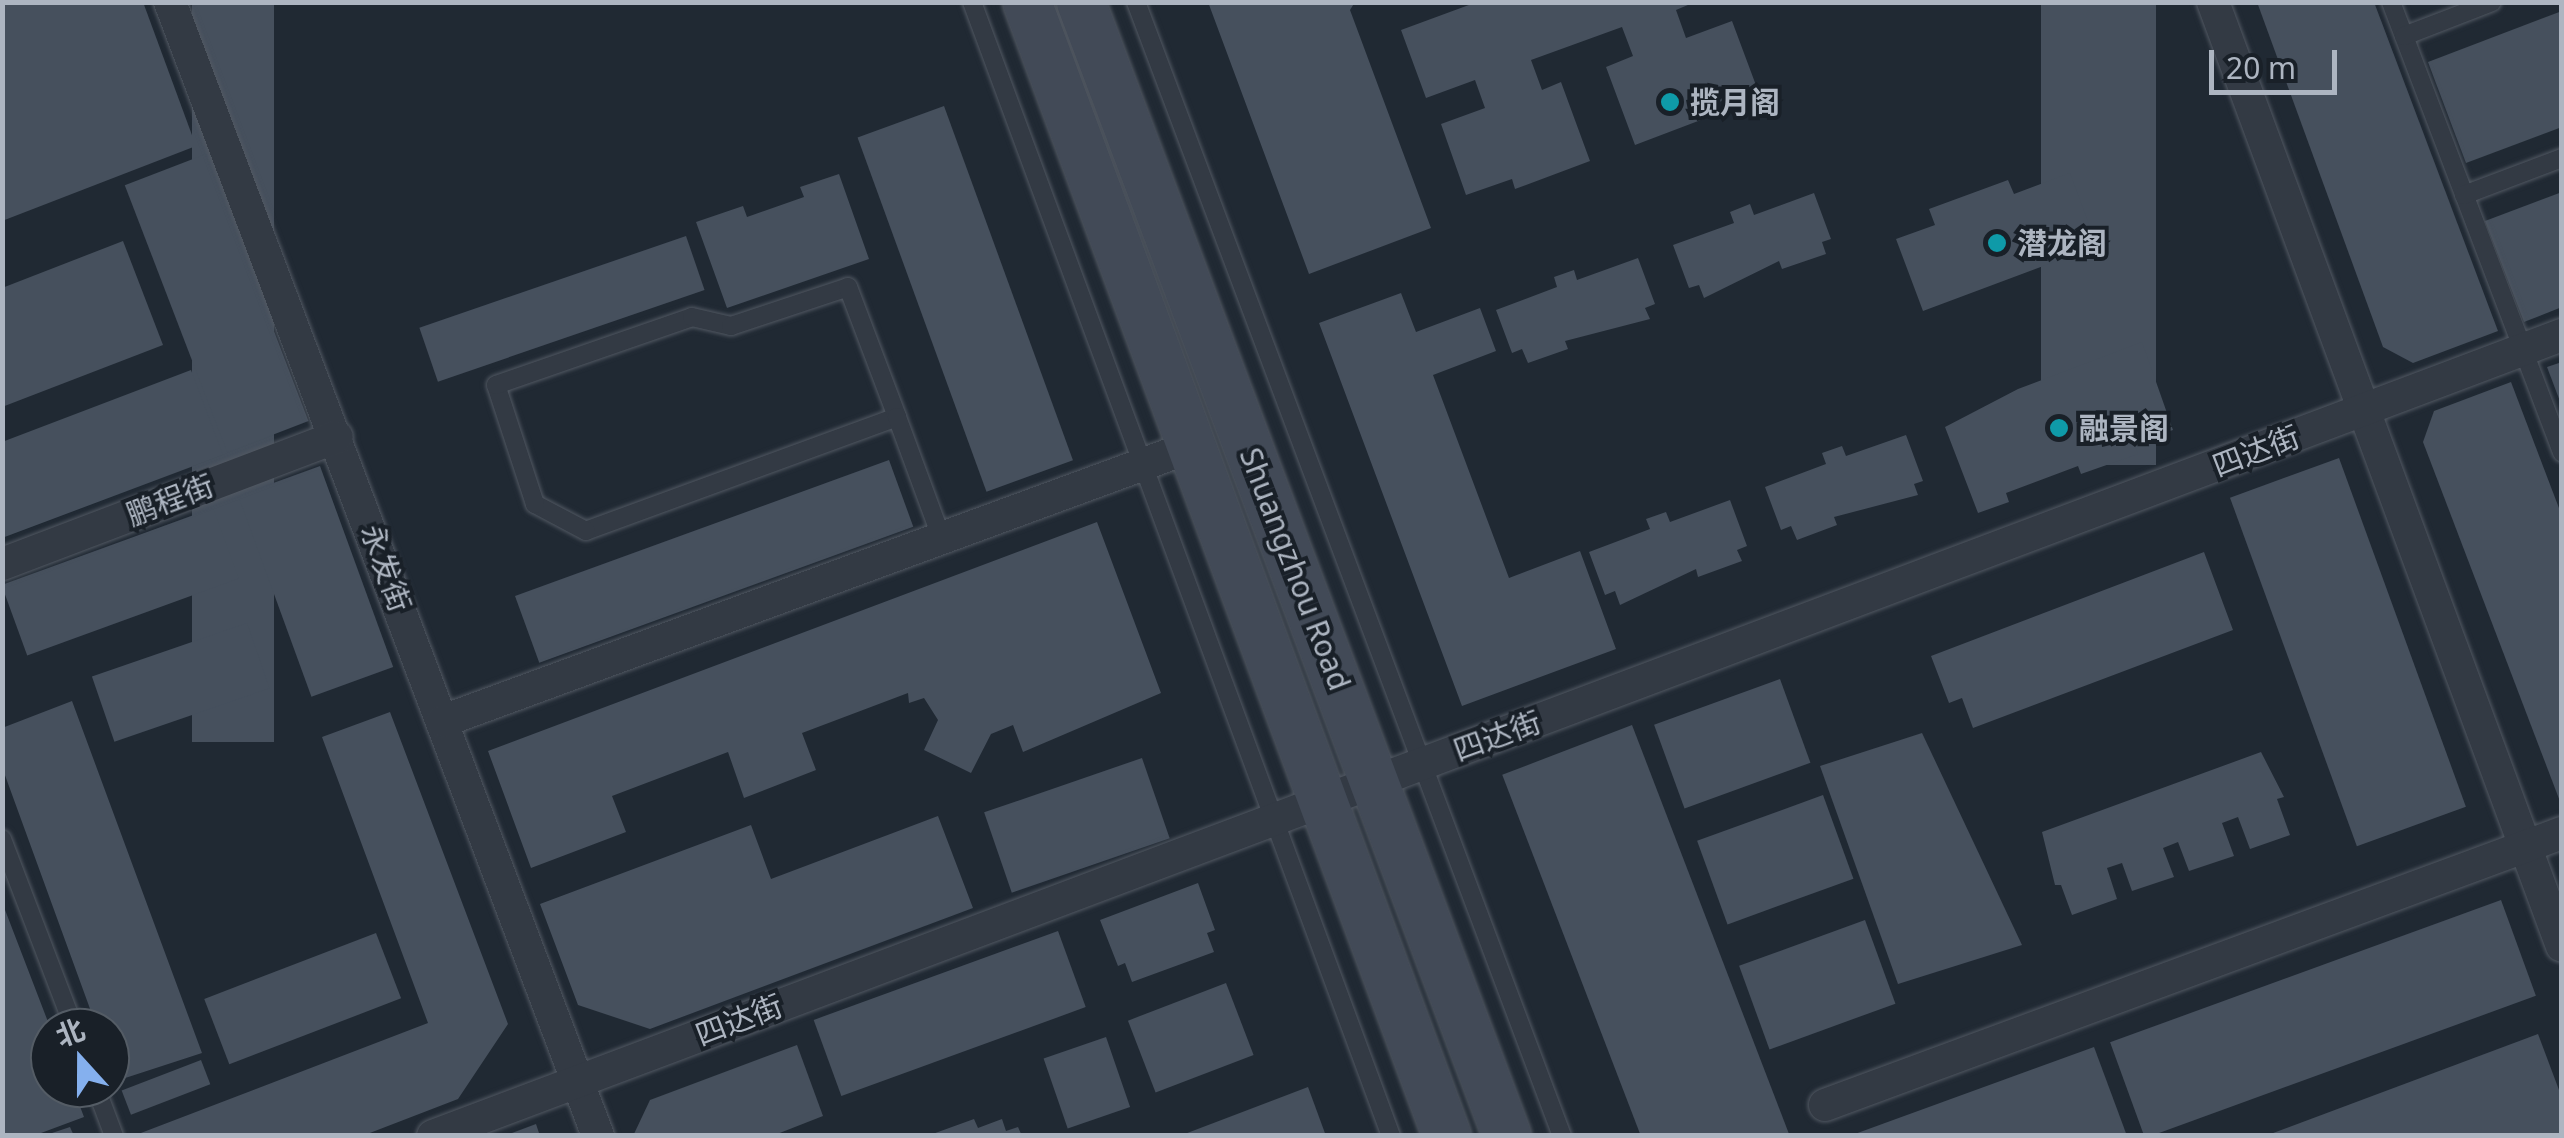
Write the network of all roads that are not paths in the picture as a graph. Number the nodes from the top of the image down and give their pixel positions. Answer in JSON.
{"nodes":[{"id":1,"x":170,"y":2,"type":"edge"},
{"id":2,"x":972,"y":2,"type":"edge"},
{"id":3,"x":1027,"y":2,"type":"edge"},
{"id":4,"x":1082,"y":2,"type":"edge"},
{"id":5,"x":1136,"y":2,"type":"edge"},
{"id":6,"x":2214,"y":2,"type":"edge"},
{"id":7,"x":2391,"y":2,"type":"edge"},
{"id":8,"x":2492,"y":2,"type":"edge"},
{"id":9,"x":2404,"y":36,"type":"junction"},
{"id":10,"x":2562,"y":158,"type":"edge"},
{"id":11,"x":2464,"y":196,"type":"junction"},
{"id":12,"x":2562,"y":335,"type":"edge"},
{"id":13,"x":2522,"y":350,"type":"junction"},
{"id":14,"x":2365,"y":410,"type":"junction"},
{"id":15,"x":896,"y":417,"type":"junction"},
{"id":16,"x":337,"y":437,"type":"junction"},
{"id":17,"x":1190,"y":448,"type":"junction"},
{"id":18,"x":2562,"y":453,"type":"edge"},
{"id":19,"x":1142,"y":465,"type":"junction"},
{"id":20,"x":942,"y":539,"type":"junction"},
{"id":21,"x":2,"y":564,"type":"edge"},
{"id":22,"x":443,"y":722,"type":"junction"},
{"id":23,"x":1422,"y":764,"type":"junction"},
{"id":24,"x":1375,"y":780,"type":"junction"},
{"id":25,"x":1321,"y":801,"type":"junction"},
{"id":26,"x":1273,"y":818,"type":"junction"},
{"id":27,"x":2562,"y":834,"type":"edge"},
{"id":28,"x":2,"y":839,"type":"edge"},
{"id":29,"x":2526,"y":847,"type":"junction"},
{"id":30,"x":2562,"y":946,"type":"edge"},
{"id":31,"x":66,"y":1008,"type":"edge"},
{"id":32,"x":578,"y":1082,"type":"junction"},
{"id":33,"x":1825,"y":1105,"type":"dead end"},
{"id":34,"x":104,"y":1108,"type":"edge"},
{"id":35,"x":114,"y":1136,"type":"edge"},
{"id":36,"x":433,"y":1136,"type":"edge"},
{"id":37,"x":598,"y":1136,"type":"edge"},
{"id":38,"x":1391,"y":1136,"type":"edge"},
{"id":39,"x":1447,"y":1136,"type":"edge"},
{"id":40,"x":1506,"y":1136,"type":"edge"},
{"id":41,"x":1562,"y":1136,"type":"edge"}],
"edges":[{"from":1,"to":16,"type":"street","name":"永发街"},
{"from":2,"to":19,"type":"lane"},
{"from":3,"to":17,"type":"main road","name":"Shuangzhou Road"},
{"from":4,"to":24,"type":"main road","name":"Shuangzhou Road"},
{"from":5,"to":23,"type":"lane"},
{"from":6,"to":14,"type":"street"},
{"from":7,"to":9,"type":"lane"},
{"from":8,"to":9,"type":"lane"},
{"from":9,"to":11,"type":"lane"},
{"from":10,"to":11,"type":"lane"},
{"from":11,"to":13,"type":"lane"},
{"from":12,"to":13,"type":"street","name":"四达街"},
{"from":13,"to":14,"type":"street","name":"四达街"},
{"from":13,"to":18,"type":"lane"},
{"from":14,"to":23,"type":"street","name":"四达街"},
{"from":14,"to":29,"type":"street"},
{"from":15,"to":15,"type":"lane"},
{"from":15,"to":20,"type":"lane"},
{"from":16,"to":21,"type":"street","name":"鹏程街"},
{"from":16,"to":22,"type":"street","name":"永发街"},
{"from":17,"to":19,"type":"street"},
{"from":17,"to":25,"type":"main road","name":"Shuangzhou Road"},
{"from":19,"to":20,"type":"street"},
{"from":19,"to":26,"type":"lane"},
{"from":20,"to":22,"type":"street"},
{"from":22,"to":32,"type":"street","name":"永发街"},
{"from":23,"to":24,"type":"street","name":"四达街"},
{"from":23,"to":41,"type":"lane"},
{"from":24,"to":25,"type":"street","name":"四达街"},
{"from":24,"to":40,"type":"main road","name":"Shuangzhou Road"},
{"from":25,"to":26,"type":"street","name":"四达街"},
{"from":25,"to":39,"type":"main road","name":"Shuangzhou Road"},
{"from":26,"to":32,"type":"street","name":"四达街"},
{"from":26,"to":38,"type":"lane"},
{"from":27,"to":29,"type":"street"},
{"from":28,"to":31,"type":"lane"},
{"from":29,"to":30,"type":"street"},
{"from":29,"to":33,"type":"street"},
{"from":32,"to":36,"type":"street","name":"四达街"},
{"from":32,"to":37,"type":"street","name":"永发街"},
{"from":34,"to":35,"type":"lane"}]}
